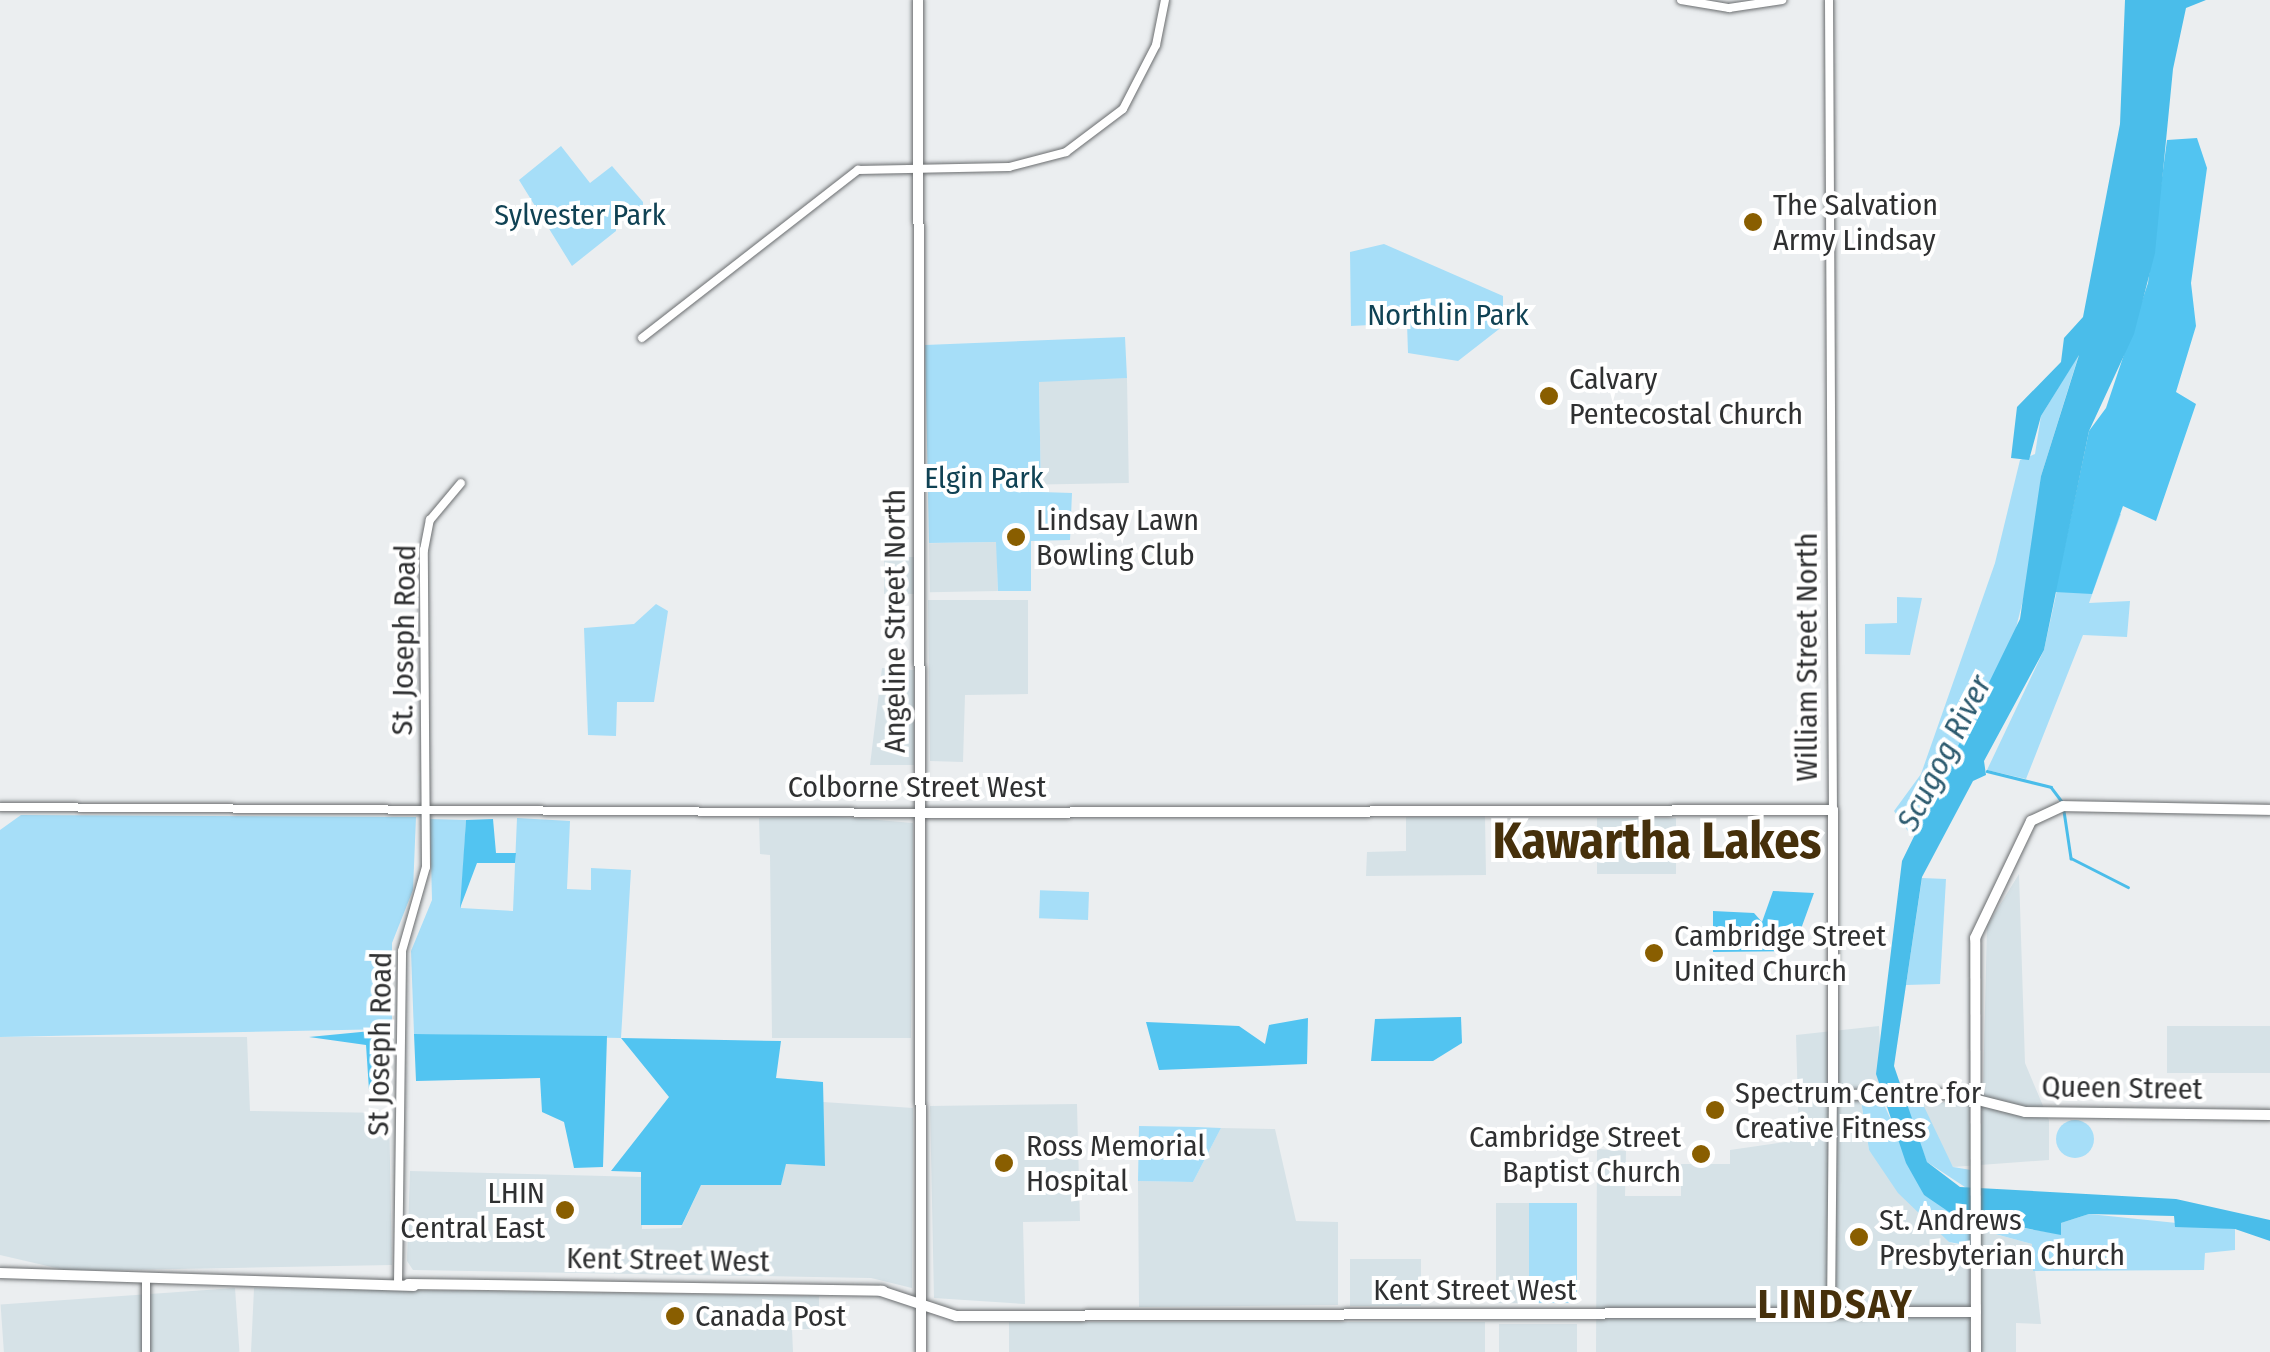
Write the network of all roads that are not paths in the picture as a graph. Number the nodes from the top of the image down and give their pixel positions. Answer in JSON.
{"nodes":[{"id":1,"x":918,"y":0,"type":"edge"},
{"id":2,"x":1165,"y":0,"type":"edge"},
{"id":3,"x":1681,"y":0,"type":"edge"},
{"id":4,"x":1782,"y":0,"type":"edge"},
{"id":5,"x":1829,"y":0,"type":"edge"},
{"id":6,"x":919,"y":166,"type":"junction"},
{"id":7,"x":642,"y":338,"type":"dead end"},
{"id":8,"x":461,"y":483,"type":"dead end"},
{"id":9,"x":0,"y":807,"type":"edge"},
{"id":10,"x":425,"y":810,"type":"junction"},
{"id":11,"x":1833,"y":810,"type":"junction"},
{"id":12,"x":2270,"y":810,"type":"edge"},
{"id":13,"x":920,"y":812,"type":"junction"},
{"id":14,"x":1833,"y":1095,"type":"junction"},
{"id":15,"x":1976,"y":1097,"type":"junction"},
{"id":16,"x":2005,"y":1109,"type":"junction"},
{"id":17,"x":2270,"y":1115,"type":"edge"},
{"id":18,"x":1976,"y":1133,"type":"junction"},
{"id":19,"x":0,"y":1273,"type":"edge"},
{"id":20,"x":146,"y":1282,"type":"junction"},
{"id":21,"x":398,"y":1284,"type":"junction"},
{"id":22,"x":922,"y":1305,"type":"junction"},
{"id":23,"x":1976,"y":1312,"type":"junction"},
{"id":24,"x":1831,"y":1314,"type":"junction"},
{"id":25,"x":146,"y":1352,"type":"edge"},
{"id":26,"x":922,"y":1352,"type":"edge"},
{"id":27,"x":1976,"y":1352,"type":"edge"}],
"edges":[{"from":1,"to":6,"type":"main road","name":"Angeline Street North"},
{"from":2,"to":6,"type":"street"},
{"from":3,"to":4,"type":"street"},
{"from":5,"to":11,"type":"street","name":"William Street North"},
{"from":6,"to":7,"type":"street"},
{"from":6,"to":13,"type":"main road","name":"Angeline Street North"},
{"from":8,"to":10,"type":"street","name":"St. Joseph Road"},
{"from":9,"to":10,"type":"street","name":"Colborne Street West"},
{"from":10,"to":13,"type":"street","name":"Colborne Street West"},
{"from":10,"to":21,"type":"street","name":"St Joseph Road"},
{"from":11,"to":13,"type":"main road","name":"Colborne Street West"},
{"from":11,"to":14,"type":"main road","name":"William Street North"},
{"from":12,"to":15,"type":"main road"},
{"from":13,"to":22,"type":"main road","name":"Angeline Street North"},
{"from":14,"to":15,"type":"main road"},
{"from":14,"to":24,"type":"street","name":"William Street North"},
{"from":15,"to":16,"type":"main road","name":"Queen Street"},
{"from":15,"to":18,"type":"main road"},
{"from":16,"to":17,"type":"main road","name":"Queen Street"},
{"from":16,"to":18,"type":"main road"},
{"from":18,"to":23,"type":"main road"},
{"from":19,"to":20,"type":"main road","name":"Kent Street West"},
{"from":20,"to":21,"type":"main road","name":"Kent Street West"},
{"from":20,"to":25,"type":"street"},
{"from":21,"to":22,"type":"main road","name":"Kent Street West"},
{"from":22,"to":24,"type":"main road","name":"Kent Street West"},
{"from":22,"to":26,"type":"main road","name":"Angeline Street North"},
{"from":23,"to":24,"type":"main road","name":"Kent Street West"},
{"from":23,"to":27,"type":"main road"}]}
